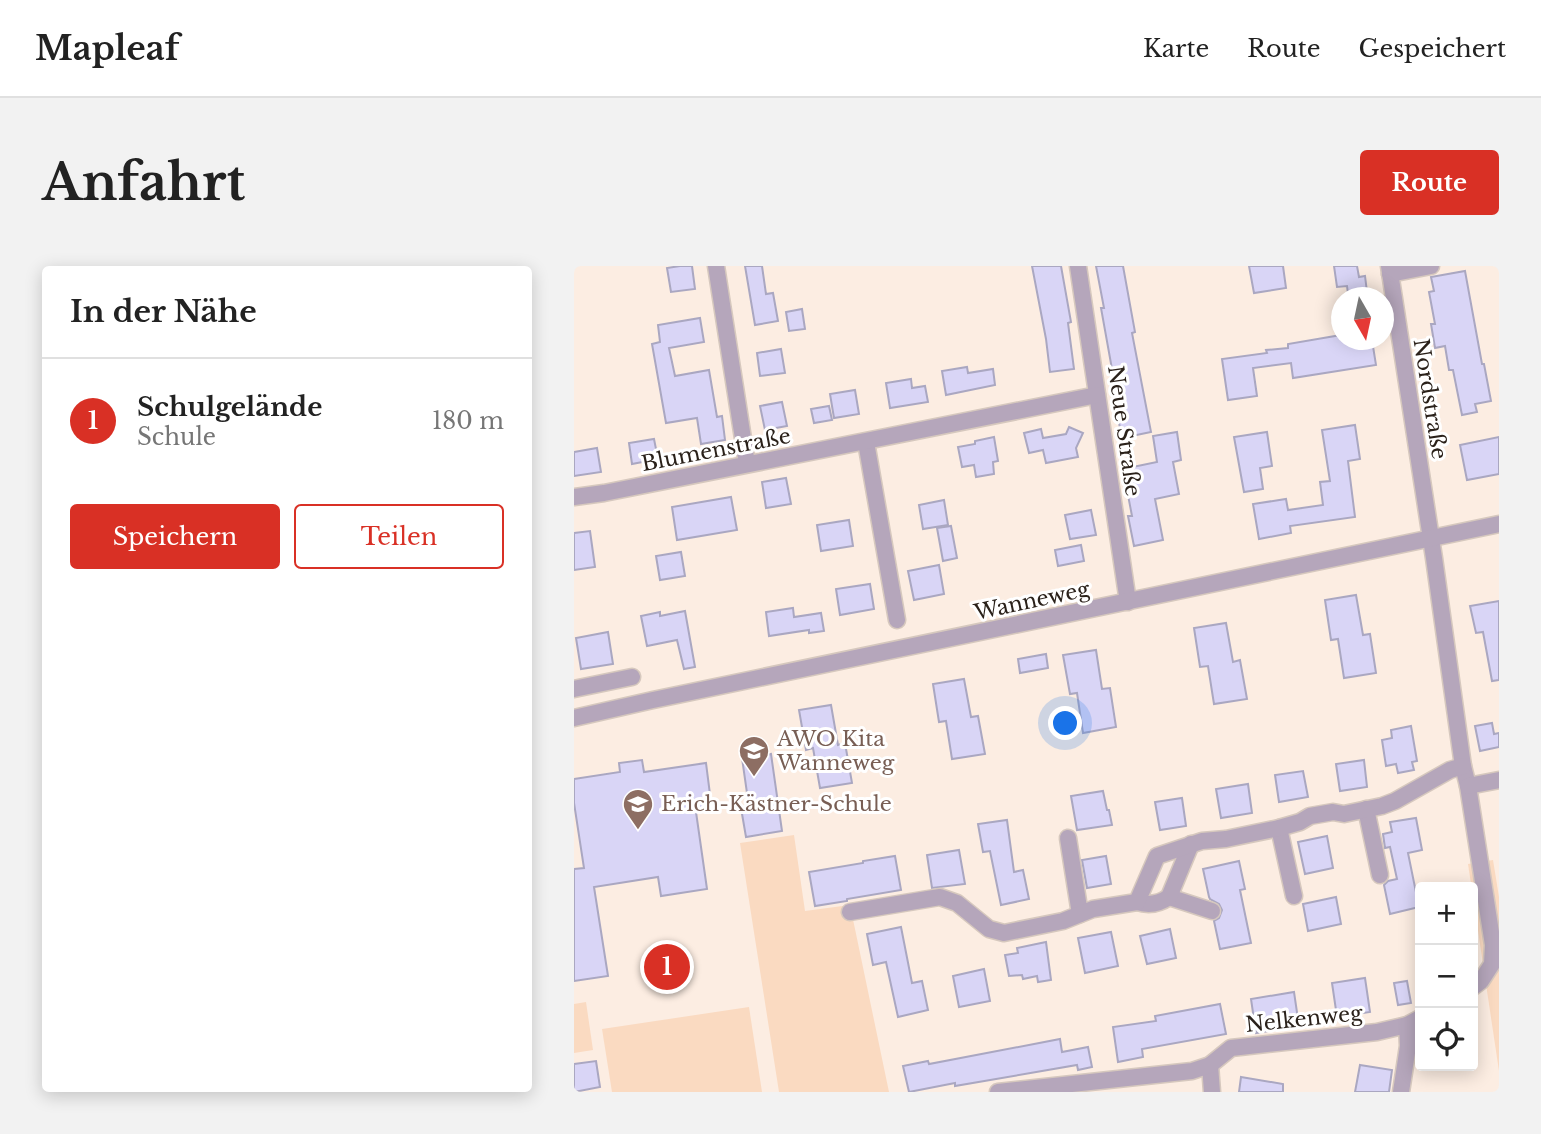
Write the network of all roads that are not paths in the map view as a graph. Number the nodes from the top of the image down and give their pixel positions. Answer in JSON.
{"nodes":[{"id":1,"x":716,"y":266,"type":"edge"},
{"id":2,"x":1079,"y":266,"type":"edge"},
{"id":3,"x":1431,"y":266,"type":"edge"},
{"id":4,"x":1390,"y":270,"type":"edge"},
{"id":5,"x":1097,"y":395,"type":"junction"},
{"id":6,"x":866,"y":442,"type":"junction"},
{"id":7,"x":747,"y":464,"type":"junction"},
{"id":8,"x":574,"y":497,"type":"edge"},
{"id":9,"x":1499,"y":524,"type":"edge"},
{"id":10,"x":1431,"y":538,"type":"junction"},
{"id":11,"x":1128,"y":602,"type":"junction"},
{"id":12,"x":897,"y":620,"type":"dead end"},
{"id":13,"x":632,"y":677,"type":"dead end"},
{"id":14,"x":574,"y":689,"type":"edge"},
{"id":15,"x":574,"y":718,"type":"edge"},
{"id":16,"x":1463,"y":766,"type":"junction"},
{"id":17,"x":1499,"y":780,"type":"edge"},
{"id":18,"x":1468,"y":786,"type":"junction"},
{"id":19,"x":1366,"y":809,"type":"junction"},
{"id":20,"x":1279,"y":828,"type":"junction"},
{"id":21,"x":1068,"y":838,"type":"dead end"},
{"id":22,"x":1191,"y":844,"type":"junction"},
{"id":23,"x":1380,"y":875,"type":"dead end"},
{"id":24,"x":1294,"y":896,"type":"dead end"},
{"id":25,"x":1169,"y":897,"type":"junction"},
{"id":26,"x":1138,"y":902,"type":"junction"},
{"id":27,"x":1212,"y":911,"type":"dead end"},
{"id":28,"x":850,"y":912,"type":"dead end"},
{"id":29,"x":1080,"y":914,"type":"junction"},
{"id":30,"x":1478,"y":983,"type":"edge"},
{"id":31,"x":1414,"y":1021,"type":"edge"},
{"id":32,"x":1210,"y":1065,"type":"junction"},
{"id":33,"x":1021,"y":1090,"type":"edge"},
{"id":34,"x":998,"y":1092,"type":"edge"},
{"id":35,"x":1212,"y":1092,"type":"edge"},
{"id":36,"x":1401,"y":1092,"type":"edge"}],
"edges":[{"from":1,"to":7,"type":"street"},
{"from":2,"to":5,"type":"street","name":"Neue Straße"},
{"from":3,"to":4,"type":"street"},
{"from":4,"to":10,"type":"street","name":"Nordstraße"},
{"from":5,"to":6,"type":"street","name":"Blumenstraße"},
{"from":5,"to":11,"type":"street","name":"Neue Straße"},
{"from":6,"to":7,"type":"street","name":"Blumenstraße"},
{"from":6,"to":12,"type":"street"},
{"from":7,"to":8,"type":"street","name":"Blumenstraße"},
{"from":9,"to":10,"type":"street","name":"Wanneweg"},
{"from":10,"to":11,"type":"street","name":"Wanneweg"},
{"from":10,"to":16,"type":"street","name":"Nordstraße"},
{"from":11,"to":15,"type":"street","name":"Wanneweg"},
{"from":13,"to":14,"type":"street"},
{"from":16,"to":18,"type":"street","name":"Nordstraße"},
{"from":16,"to":19,"type":"street"},
{"from":17,"to":18,"type":"street"},
{"from":18,"to":30,"type":"street","name":"Nordstraße"},
{"from":19,"to":20,"type":"street"},
{"from":19,"to":23,"type":"street"},
{"from":20,"to":22,"type":"street"},
{"from":20,"to":24,"type":"street"},
{"from":21,"to":29,"type":"street"},
{"from":22,"to":25,"type":"street"},
{"from":22,"to":26,"type":"street"},
{"from":25,"to":26,"type":"street"},
{"from":25,"to":27,"type":"street"},
{"from":26,"to":29,"type":"street"},
{"from":28,"to":29,"type":"street"},
{"from":31,"to":32,"type":"street","name":"Nelkenweg"},
{"from":31,"to":36,"type":"street","name":"Nelkenweg"},
{"from":32,"to":33,"type":"street","name":"Nelkenweg"},
{"from":32,"to":35,"type":"street"},
{"from":33,"to":34,"type":"street","name":"Nelkenweg"}]}
